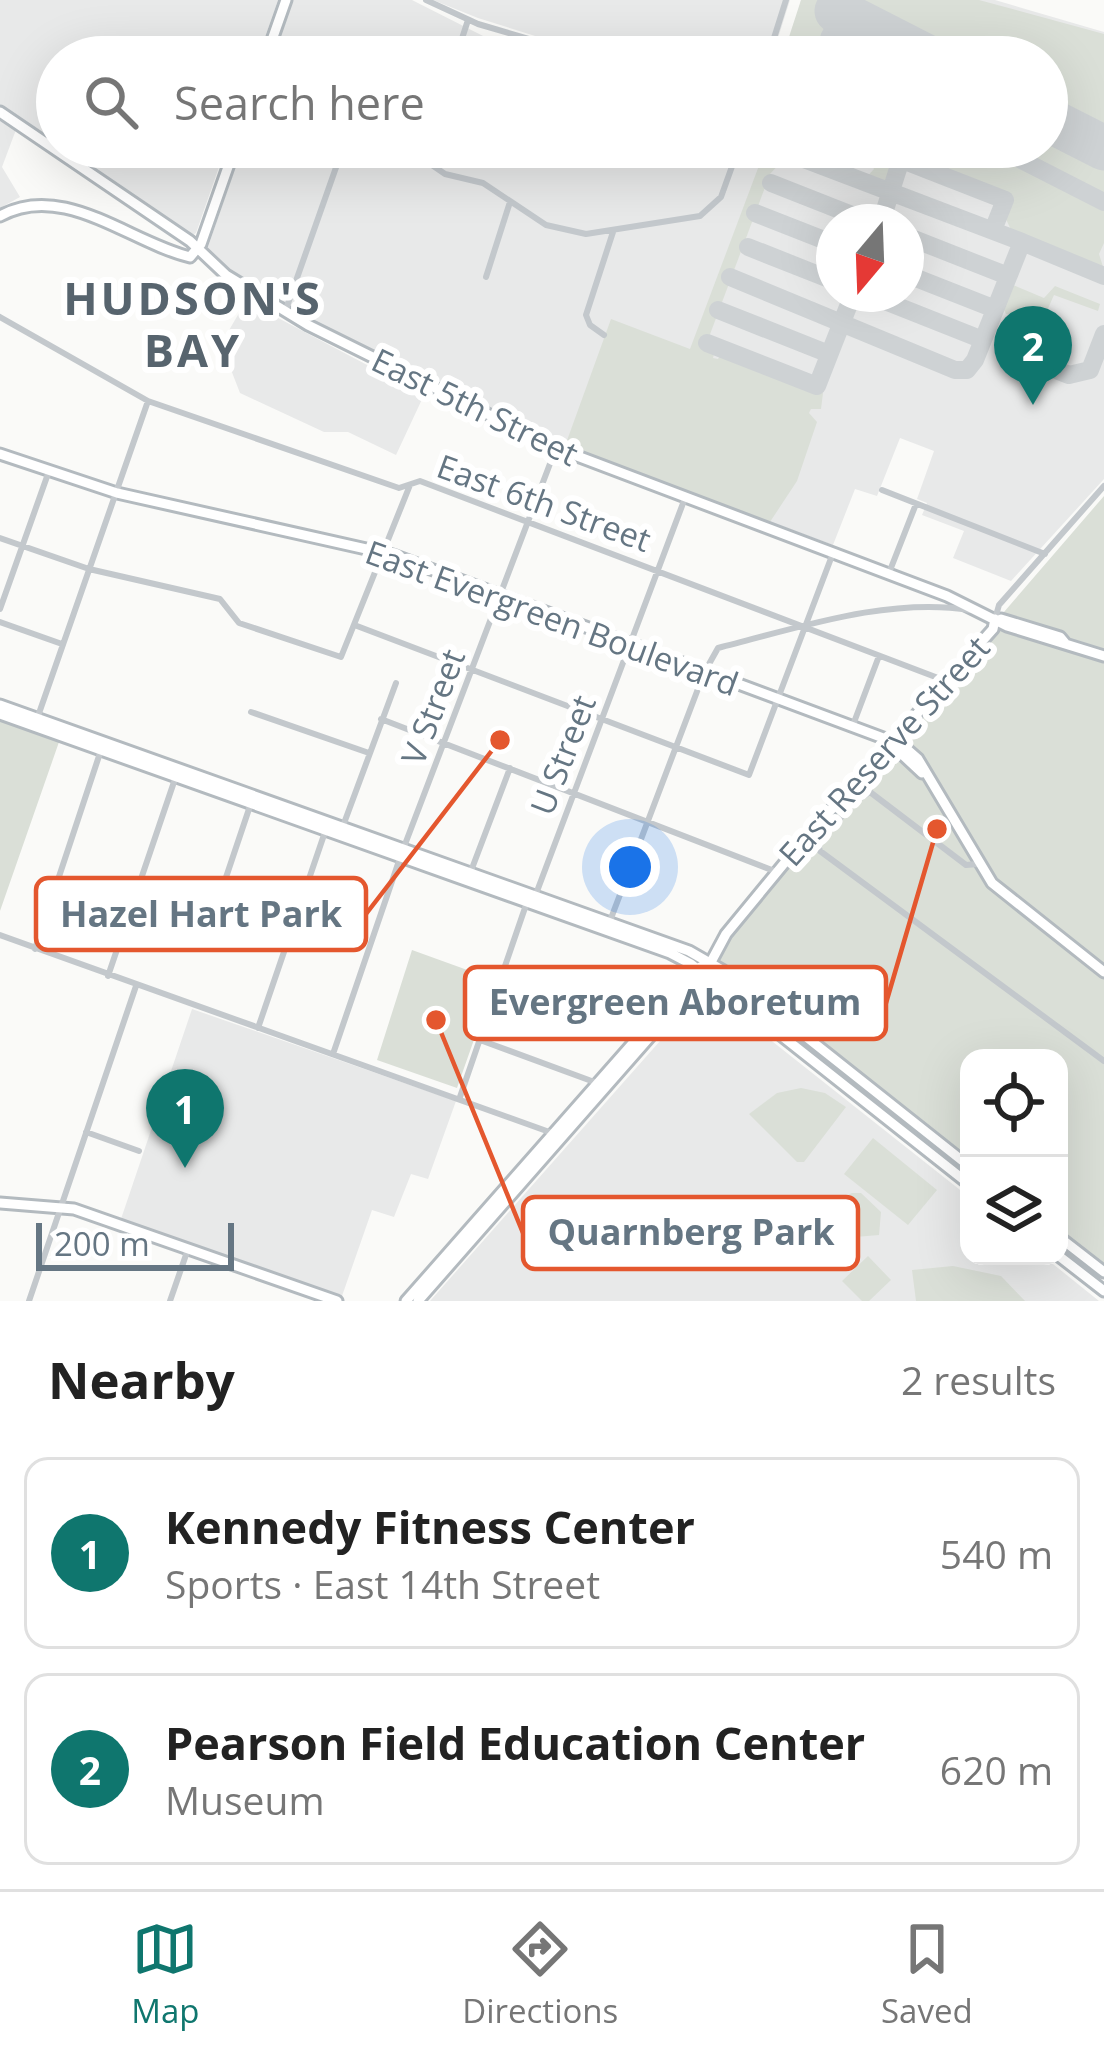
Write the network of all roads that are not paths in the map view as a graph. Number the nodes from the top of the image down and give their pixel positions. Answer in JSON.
{"nodes":[{"id":1,"x":286,"y":0,"type":"edge"},
{"id":2,"x":426,"y":0,"type":"edge"},
{"id":3,"x":786,"y":0,"type":"edge"},
{"id":4,"x":467,"y":20,"type":"junction"},
{"id":5,"x":273,"y":36,"type":"edge"},
{"id":6,"x":462,"y":36,"type":"edge"},
{"id":7,"x":520,"y":36,"type":"edge"},
{"id":8,"x":774,"y":36,"type":"edge"},
{"id":9,"x":0,"y":112,"type":"edge"},
{"id":10,"x":36,"y":137,"type":"edge"},
{"id":11,"x":80,"y":168,"type":"edge"},
{"id":12,"x":227,"y":168,"type":"edge"},
{"id":13,"x":336,"y":168,"type":"edge"},
{"id":14,"x":433,"y":168,"type":"edge"},
{"id":15,"x":733,"y":168,"type":"edge"},
{"id":16,"x":510,"y":202,"type":"junction"},
{"id":17,"x":0,"y":216,"type":"edge"},
{"id":18,"x":613,"y":232,"type":"junction"},
{"id":19,"x":198,"y":250,"type":"junction"},
{"id":20,"x":486,"y":277,"type":"dead end"},
{"id":21,"x":285,"y":312,"type":"junction"},
{"id":22,"x":0,"y":317,"type":"edge"},
{"id":23,"x":604,"y":335,"type":"dead end"},
{"id":24,"x":148,"y":401,"type":"junction"},
{"id":25,"x":556,"y":448,"type":"junction"},
{"id":26,"x":0,"y":454,"type":"edge"},
{"id":27,"x":49,"y":471,"type":"junction"},
{"id":28,"x":411,"y":482,"type":"junction"},
{"id":29,"x":1104,"y":487,"type":"edge"},
{"id":30,"x":882,"y":490,"type":"dead end"},
{"id":31,"x":117,"y":493,"type":"junction"},
{"id":32,"x":685,"y":498,"type":"junction"},
{"id":33,"x":916,"y":504,"type":"junction"},
{"id":34,"x":529,"y":522,"type":"junction"},
{"id":35,"x":0,"y":538,"type":"edge"},
{"id":36,"x":22,"y":546,"type":"junction"},
{"id":37,"x":833,"y":553,"type":"junction"},
{"id":38,"x":385,"y":554,"type":"junction"},
{"id":39,"x":1045,"y":554,"type":"junction"},
{"id":40,"x":88,"y":569,"type":"junction"},
{"id":41,"x":658,"y":571,"type":"junction"},
{"id":42,"x":888,"y":574,"type":"junction"},
{"id":43,"x":501,"y":596,"type":"junction"},
{"id":44,"x":0,"y":609,"type":"edge"},
{"id":45,"x":973,"y":611,"type":"junction"},
{"id":46,"x":995,"y":619,"type":"junction"},
{"id":47,"x":0,"y":622,"type":"edge"},
{"id":48,"x":357,"y":626,"type":"junction"},
{"id":49,"x":806,"y":627,"type":"junction"},
{"id":50,"x":62,"y":644,"type":"junction"},
{"id":51,"x":630,"y":645,"type":"junction"},
{"id":52,"x":878,"y":656,"type":"junction"},
{"id":53,"x":1104,"y":656,"type":"edge"},
{"id":54,"x":472,"y":669,"type":"junction"},
{"id":55,"x":704,"y":673,"type":"junction"},
{"id":56,"x":946,"y":680,"type":"junction"},
{"id":57,"x":396,"y":683,"type":"dead end"},
{"id":58,"x":777,"y":700,"type":"junction"},
{"id":59,"x":0,"y":705,"type":"edge"},
{"id":60,"x":251,"y":712,"type":"dead end"},
{"id":61,"x":0,"y":714,"type":"edge"},
{"id":62,"x":37,"y":718,"type":"junction"},
{"id":63,"x":602,"y":718,"type":"junction"},
{"id":64,"x":381,"y":719,"type":"junction"},
{"id":65,"x":851,"y":728,"type":"junction"},
{"id":66,"x":445,"y":743,"type":"junction"},
{"id":67,"x":891,"y":743,"type":"junction"},
{"id":68,"x":676,"y":746,"type":"junction"},
{"id":69,"x":101,"y":750,"type":"junction"},
{"id":70,"x":369,"y":753,"type":"junction"},
{"id":71,"x":510,"y":767,"type":"junction"},
{"id":72,"x":176,"y":776,"type":"junction"},
{"id":73,"x":574,"y":792,"type":"junction"},
{"id":74,"x":251,"y":803,"type":"junction"},
{"id":75,"x":648,"y":820,"type":"junction"},
{"id":76,"x":344,"y":826,"type":"junction"},
{"id":77,"x":326,"y":829,"type":"junction"},
{"id":78,"x":402,"y":851,"type":"junction"},
{"id":79,"x":978,"y":864,"type":"junction"},
{"id":80,"x":471,"y":871,"type":"junction"},
{"id":81,"x":777,"y":872,"type":"junction"},
{"id":82,"x":532,"y":897,"type":"junction"},
{"id":83,"x":215,"y":910,"type":"dead end"},
{"id":84,"x":610,"y":921,"type":"junction"},
{"id":85,"x":0,"y":935,"type":"edge"},
{"id":86,"x":34,"y":949,"type":"junction"},
{"id":87,"x":710,"y":962,"type":"junction"},
{"id":88,"x":700,"y":972,"type":"junction"},
{"id":89,"x":1104,"y":972,"type":"edge"},
{"id":90,"x":108,"y":976,"type":"junction"},
{"id":91,"x":136,"y":986,"type":"junction"},
{"id":92,"x":498,"y":988,"type":"junction"},
{"id":93,"x":257,"y":1028,"type":"junction"},
{"id":94,"x":480,"y":1040,"type":"junction"},
{"id":95,"x":638,"y":1043,"type":"junction"},
{"id":96,"x":333,"y":1054,"type":"junction"},
{"id":97,"x":1104,"y":1060,"type":"edge"},
{"id":98,"x":600,"y":1086,"type":"junction"},
{"id":99,"x":460,"y":1097,"type":"junction"},
{"id":100,"x":86,"y":1132,"type":"junction"},
{"id":101,"x":556,"y":1135,"type":"junction"},
{"id":102,"x":139,"y":1151,"type":"dead end"},
{"id":103,"x":960,"y":1159,"type":"edge"},
{"id":104,"x":960,"y":1177,"type":"edge"},
{"id":105,"x":0,"y":1203,"type":"edge"},
{"id":106,"x":62,"y":1207,"type":"junction"},
{"id":107,"x":1068,"y":1244,"type":"edge"},
{"id":108,"x":188,"y":1250,"type":"junction"},
{"id":109,"x":1068,"y":1263,"type":"edge"},
{"id":110,"x":1104,"y":1272,"type":"edge"},
{"id":111,"x":1104,"y":1291,"type":"edge"},
{"id":112,"x":29,"y":1301,"type":"edge"},
{"id":113,"x":170,"y":1301,"type":"edge"},
{"id":114,"x":337,"y":1301,"type":"edge"},
{"id":115,"x":406,"y":1301,"type":"edge"},
{"id":116,"x":418,"y":1301,"type":"edge"}],
"edges":[{"from":1,"to":5,"type":"street"},
{"from":2,"to":4,"type":"street"},
{"from":3,"to":8,"type":"street"},
{"from":4,"to":6,"type":"street"},
{"from":4,"to":7,"type":"street"},
{"from":9,"to":10,"type":"street","name":"East 5th Street"},
{"from":11,"to":19,"type":"street","name":"East 5th Street"},
{"from":12,"to":19,"type":"street"},
{"from":13,"to":21,"type":"street"},
{"from":14,"to":16,"type":"street"},
{"from":15,"to":18,"type":"street"},
{"from":16,"to":18,"type":"street"},
{"from":16,"to":20,"type":"street"},
{"from":17,"to":19,"type":"street"},
{"from":18,"to":23,"type":"street"},
{"from":19,"to":21,"type":"street","name":"East 5th Street"},
{"from":21,"to":25,"type":"street","name":"East 5th Street"},
{"from":22,"to":24,"type":"street","name":"East 6th Street"},
{"from":24,"to":28,"type":"street","name":"East 6th Street"},
{"from":24,"to":31,"type":"street"},
{"from":25,"to":32,"type":"street","name":"East 5th Street"},
{"from":25,"to":34,"type":"street","name":"V Street"},
{"from":26,"to":27,"type":"street","name":"East Evergreen Boulevard"},
{"from":27,"to":31,"type":"street","name":"East Evergreen Boulevard"},
{"from":27,"to":36,"type":"street"},
{"from":28,"to":34,"type":"street","name":"East 6th Street"},
{"from":28,"to":38,"type":"street"},
{"from":29,"to":39,"type":"street","name":"East Reserve Street"},
{"from":30,"to":33,"type":"street"},
{"from":31,"to":38,"type":"street","name":"East Evergreen Boulevard"},
{"from":31,"to":40,"type":"street"},
{"from":32,"to":37,"type":"street","name":"East 5th Street"},
{"from":32,"to":41,"type":"street","name":"U Street"},
{"from":33,"to":39,"type":"street"},
{"from":33,"to":42,"type":"street"},
{"from":34,"to":41,"type":"street","name":"East 6th Street"},
{"from":34,"to":43,"type":"street","name":"V Street"},
{"from":35,"to":36,"type":"street"},
{"from":36,"to":40,"type":"street"},
{"from":36,"to":44,"type":"street"},
{"from":37,"to":42,"type":"street","name":"East 5th Street"},
{"from":37,"to":49,"type":"street"},
{"from":38,"to":43,"type":"street","name":"East Evergreen Boulevard"},
{"from":38,"to":48,"type":"street"},
{"from":39,"to":46,"type":"street","name":"East Reserve Street"},
{"from":40,"to":48,"type":"street"},
{"from":40,"to":50,"type":"street"},
{"from":41,"to":49,"type":"street","name":"East 6th Street"},
{"from":41,"to":51,"type":"street","name":"U Street"},
{"from":42,"to":45,"type":"street","name":"East 5th Street"},
{"from":43,"to":51,"type":"street","name":"East Evergreen Boulevard"},
{"from":43,"to":54,"type":"street","name":"V Street"},
{"from":45,"to":46,"type":"street","name":"East 5th Street"},
{"from":45,"to":49,"type":"street"},
{"from":46,"to":53,"type":"street","name":"East 5th Street"},
{"from":46,"to":56,"type":"street","name":"East Reserve Street"},
{"from":47,"to":50,"type":"street"},
{"from":48,"to":54,"type":"street"},
{"from":49,"to":52,"type":"street","name":"East 6th Street"},
{"from":49,"to":55,"type":"street"},
{"from":49,"to":58,"type":"street"},
{"from":50,"to":62,"type":"street"},
{"from":51,"to":55,"type":"street","name":"East Evergreen Boulevard"},
{"from":51,"to":63,"type":"street","name":"U Street"},
{"from":52,"to":56,"type":"street","name":"East 6th Street"},
{"from":52,"to":65,"type":"street"},
{"from":54,"to":63,"type":"street"},
{"from":54,"to":66,"type":"street","name":"V Street"},
{"from":55,"to":58,"type":"street","name":"East Evergreen Boulevard"},
{"from":55,"to":68,"type":"street"},
{"from":56,"to":67,"type":"street","name":"East Reserve Street"},
{"from":57,"to":64,"type":"street"},
{"from":58,"to":65,"type":"street","name":"East Evergreen Boulevard"},
{"from":58,"to":68,"type":"street"},
{"from":59,"to":62,"type":"street"},
{"from":60,"to":70,"type":"street"},
{"from":61,"to":69,"type":"street"},
{"from":62,"to":76,"type":"street"},
{"from":63,"to":68,"type":"street"},
{"from":63,"to":73,"type":"street","name":"U Street"},
{"from":64,"to":66,"type":"street"},
{"from":64,"to":70,"type":"street"},
{"from":65,"to":67,"type":"street","name":"East Evergreen Boulevard"},
{"from":66,"to":71,"type":"street"},
{"from":66,"to":78,"type":"street","name":"V Street"},
{"from":67,"to":79,"type":"street","name":"East Evergreen Boulevard"},
{"from":67,"to":81,"type":"street","name":"East Reserve Street"},
{"from":68,"to":75,"type":"street"},
{"from":69,"to":72,"type":"street"},
{"from":69,"to":86,"type":"street"},
{"from":70,"to":76,"type":"street"},
{"from":71,"to":73,"type":"street"},
{"from":71,"to":80,"type":"street"},
{"from":72,"to":74,"type":"street"},
{"from":72,"to":90,"type":"street"},
{"from":73,"to":75,"type":"street"},
{"from":73,"to":82,"type":"street","name":"U Street"},
{"from":74,"to":77,"type":"street"},
{"from":74,"to":83,"type":"street"},
{"from":75,"to":81,"type":"street"},
{"from":75,"to":84,"type":"street"},
{"from":76,"to":78,"type":"street"},
{"from":77,"to":78,"type":"street"},
{"from":77,"to":93,"type":"street"},
{"from":78,"to":80,"type":"street"},
{"from":78,"to":82,"type":"street"},
{"from":78,"to":96,"type":"street","name":"V Street"},
{"from":79,"to":89,"type":"street","name":"East Evergreen Boulevard"},
{"from":79,"to":97,"type":"street"},
{"from":80,"to":82,"type":"street"},
{"from":81,"to":87,"type":"street","name":"East Reserve Street"},
{"from":82,"to":84,"type":"street"},
{"from":82,"to":88,"type":"street"},
{"from":82,"to":92,"type":"street","name":"U Street"},
{"from":84,"to":87,"type":"street"},
{"from":85,"to":86,"type":"street"},
{"from":86,"to":90,"type":"street"},
{"from":87,"to":88,"type":"street","name":"East Reserve Street"},
{"from":87,"to":103,"type":"street"},
{"from":88,"to":95,"type":"street","name":"East Reserve Street"},
{"from":88,"to":104,"type":"street"},
{"from":90,"to":91,"type":"street"},
{"from":91,"to":93,"type":"street"},
{"from":91,"to":100,"type":"street"},
{"from":92,"to":94,"type":"street","name":"U Street"},
{"from":92,"to":95,"type":"street"},
{"from":93,"to":96,"type":"street"},
{"from":94,"to":98,"type":"street"},
{"from":94,"to":99,"type":"street","name":"U Street"},
{"from":95,"to":98,"type":"street","name":"East Reserve Street"},
{"from":96,"to":99,"type":"street"},
{"from":98,"to":101,"type":"street","name":"East Reserve Street"},
{"from":99,"to":101,"type":"street"},
{"from":100,"to":102,"type":"street"},
{"from":100,"to":106,"type":"street"},
{"from":101,"to":115,"type":"street","name":"East Reserve Street"},
{"from":101,"to":116,"type":"street","name":"East Reserve Street"},
{"from":105,"to":106,"type":"street"},
{"from":106,"to":108,"type":"street"},
{"from":106,"to":112,"type":"street"},
{"from":107,"to":110,"type":"street"},
{"from":108,"to":113,"type":"street"},
{"from":108,"to":114,"type":"street"},
{"from":109,"to":111,"type":"street"}]}
